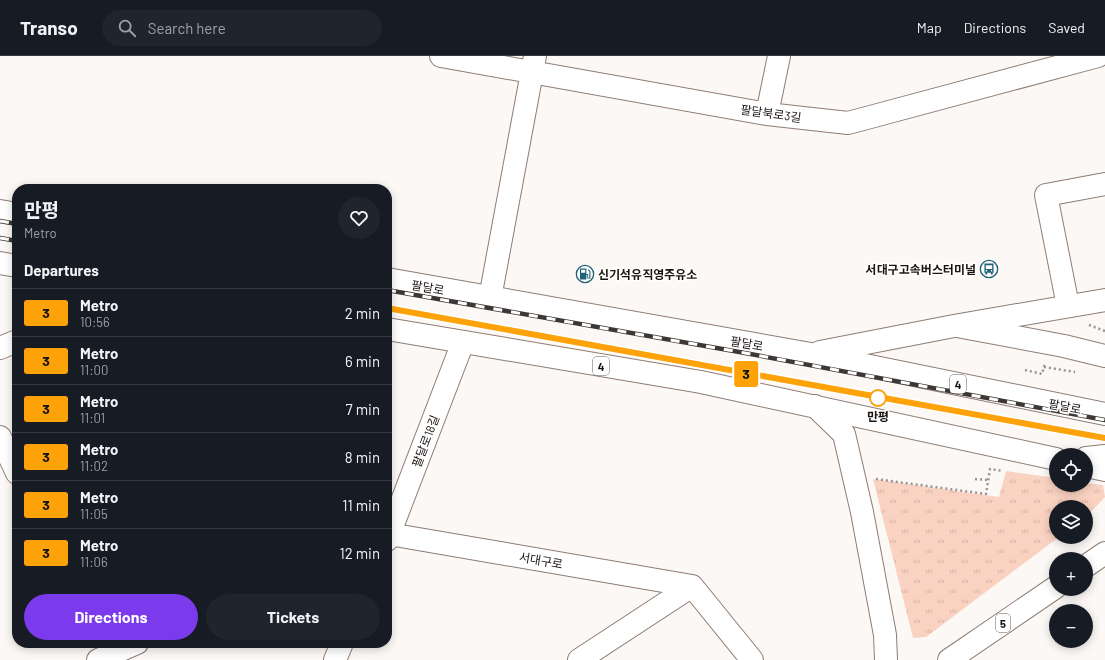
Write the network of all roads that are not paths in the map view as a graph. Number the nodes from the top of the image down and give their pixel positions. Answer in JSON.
{"nodes":[{"id":1,"x":441,"y":56,"type":"edge"},
{"id":2,"x":779,"y":56,"type":"edge"},
{"id":3,"x":1098,"y":56,"type":"edge"},
{"id":4,"x":533,"y":64,"type":"edge"},
{"id":5,"x":767,"y":114,"type":"junction"},
{"id":6,"x":1105,"y":184,"type":"edge"},
{"id":7,"x":0,"y":211,"type":"edge"},
{"id":8,"x":12,"y":213,"type":"edge"},
{"id":9,"x":0,"y":263,"type":"edge"},
{"id":10,"x":12,"y":265,"type":"edge"},
{"id":11,"x":392,"y":280,"type":"edge"},
{"id":12,"x":490,"y":298,"type":"junction"},
{"id":13,"x":1105,"y":300,"type":"edge"},
{"id":14,"x":1068,"y":306,"type":"junction"},
{"id":15,"x":954,"y":326,"type":"junction"},
{"id":16,"x":392,"y":330,"type":"edge"},
{"id":17,"x":463,"y":342,"type":"junction"},
{"id":18,"x":12,"y":343,"type":"edge"},
{"id":19,"x":0,"y":348,"type":"edge"},
{"id":20,"x":811,"y":354,"type":"junction"},
{"id":21,"x":1105,"y":356,"type":"edge"},
{"id":22,"x":815,"y":406,"type":"junction"},
{"id":23,"x":1105,"y":414,"type":"edge"},
{"id":24,"x":0,"y":437,"type":"edge"},
{"id":25,"x":1105,"y":456,"type":"edge"},
{"id":26,"x":1049,"y":457,"type":"edge"},
{"id":27,"x":1093,"y":457,"type":"edge"},
{"id":28,"x":12,"y":462,"type":"edge"},
{"id":29,"x":1093,"y":467,"type":"edge"},
{"id":30,"x":1105,"y":470,"type":"edge"},
{"id":31,"x":392,"y":526,"type":"edge"},
{"id":32,"x":392,"y":537,"type":"edge"},
{"id":33,"x":1105,"y":553,"type":"edge"},
{"id":34,"x":1093,"y":561,"type":"edge"},
{"id":35,"x":692,"y":586,"type":"junction"},
{"id":36,"x":1049,"y":591,"type":"edge"},
{"id":37,"x":122,"y":648,"type":"edge"},
{"id":38,"x":340,"y":648,"type":"edge"},
{"id":39,"x":100,"y":655,"type":"edge"},
{"id":40,"x":335,"y":660,"type":"edge"},
{"id":41,"x":579,"y":660,"type":"edge"},
{"id":42,"x":752,"y":660,"type":"edge"},
{"id":43,"x":886,"y":660,"type":"edge"},
{"id":44,"x":949,"y":660,"type":"edge"}],
"edges":[{"from":1,"to":4,"type":"main road","name":"팔달북로3길"},
{"from":2,"to":5,"type":"main road"},
{"from":3,"to":5,"type":"main road","name":"팔달북로3길"},
{"from":4,"to":5,"type":"main road","name":"팔달북로3길"},
{"from":4,"to":12,"type":"main road"},
{"from":6,"to":14,"type":"main road"},
{"from":7,"to":8,"type":"main road"},
{"from":9,"to":10,"type":"main road"},
{"from":11,"to":12,"type":"main road","name":"팔달로","number":"4"},
{"from":12,"to":20,"type":"main road","name":"팔달로","number":"4"},
{"from":13,"to":14,"type":"main road"},
{"from":14,"to":15,"type":"main road"},
{"from":15,"to":20,"type":"main road"},
{"from":15,"to":21,"type":"main road"},
{"from":16,"to":17,"type":"main road","number":"4"},
{"from":17,"to":22,"type":"main road","number":"4"},
{"from":17,"to":31,"type":"main road","name":"팔달로18길"},
{"from":18,"to":19,"type":"main road"},
{"from":20,"to":23,"type":"main road","name":"팔달로","number":"4"},
{"from":22,"to":26,"type":"main road","number":"4"},
{"from":22,"to":43,"type":"main road"},
{"from":24,"to":28,"type":"main road"},
{"from":25,"to":27,"type":"main road"},
{"from":29,"to":30,"type":"main road"},
{"from":32,"to":35,"type":"main road","name":"서대구로"},
{"from":33,"to":34,"type":"main road"},
{"from":35,"to":41,"type":"main road"},
{"from":35,"to":42,"type":"main road"},
{"from":36,"to":44,"type":"main road","number":"5"},
{"from":37,"to":39,"type":"main road"},
{"from":38,"to":40,"type":"main road"}]}
